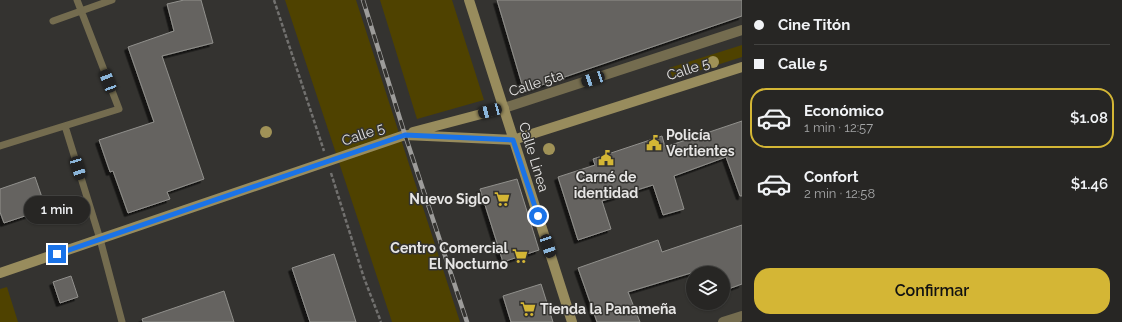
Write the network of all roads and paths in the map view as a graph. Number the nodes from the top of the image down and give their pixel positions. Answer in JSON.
{"nodes":[{"id":1,"x":77,"y":0,"type":"edge"},
{"id":2,"x":112,"y":0,"type":"edge"},
{"id":3,"x":469,"y":0,"type":"edge"},
{"id":4,"x":81,"y":11,"type":"junction"},
{"id":5,"x":52,"y":21,"type":"dead end"},
{"id":6,"x":742,"y":30,"type":"edge"},
{"id":7,"x":742,"y":67,"type":"edge"},
{"id":8,"x":504,"y":108,"type":"junction"},
{"id":9,"x":65,"y":126,"type":"junction"},
{"id":10,"x":405,"y":135,"type":"junction"},
{"id":11,"x":513,"y":140,"type":"junction"},
{"id":12,"x":0,"y":146,"type":"edge"},
{"id":13,"x":100,"y":239,"type":"junction"},
{"id":14,"x":0,"y":273,"type":"edge"},
{"id":15,"x":742,"y":316,"type":"edge"},
{"id":16,"x":122,"y":322,"type":"edge"},
{"id":17,"x":572,"y":322,"type":"edge"},
{"id":18,"x":723,"y":322,"type":"edge"}],
"edges":[{"from":1,"to":4,"type":"lane"},
{"from":2,"to":4,"type":"lane"},
{"from":3,"to":8,"type":"main road","name":"Calle Linea"},
{"from":4,"to":5,"type":"lane"},
{"from":4,"to":9,"type":"lane"},
{"from":6,"to":8,"type":"street","name":"Calle 5ta"},
{"from":7,"to":11,"type":"main road","name":"Calle 5"},
{"from":8,"to":10,"type":"main road","name":"Calle 5ta"},
{"from":8,"to":11,"type":"main road","name":"Calle Linea"},
{"from":9,"to":12,"type":"lane"},
{"from":9,"to":13,"type":"lane"},
{"from":10,"to":11,"type":"main road","name":"Calle 5"},
{"from":10,"to":13,"type":"main road","name":"Calle 5"},
{"from":11,"to":17,"type":"main road","name":"Calle Linea"},
{"from":13,"to":14,"type":"main road","name":"Calle 5"},
{"from":13,"to":16,"type":"lane"},
{"from":15,"to":18,"type":"street"}]}
